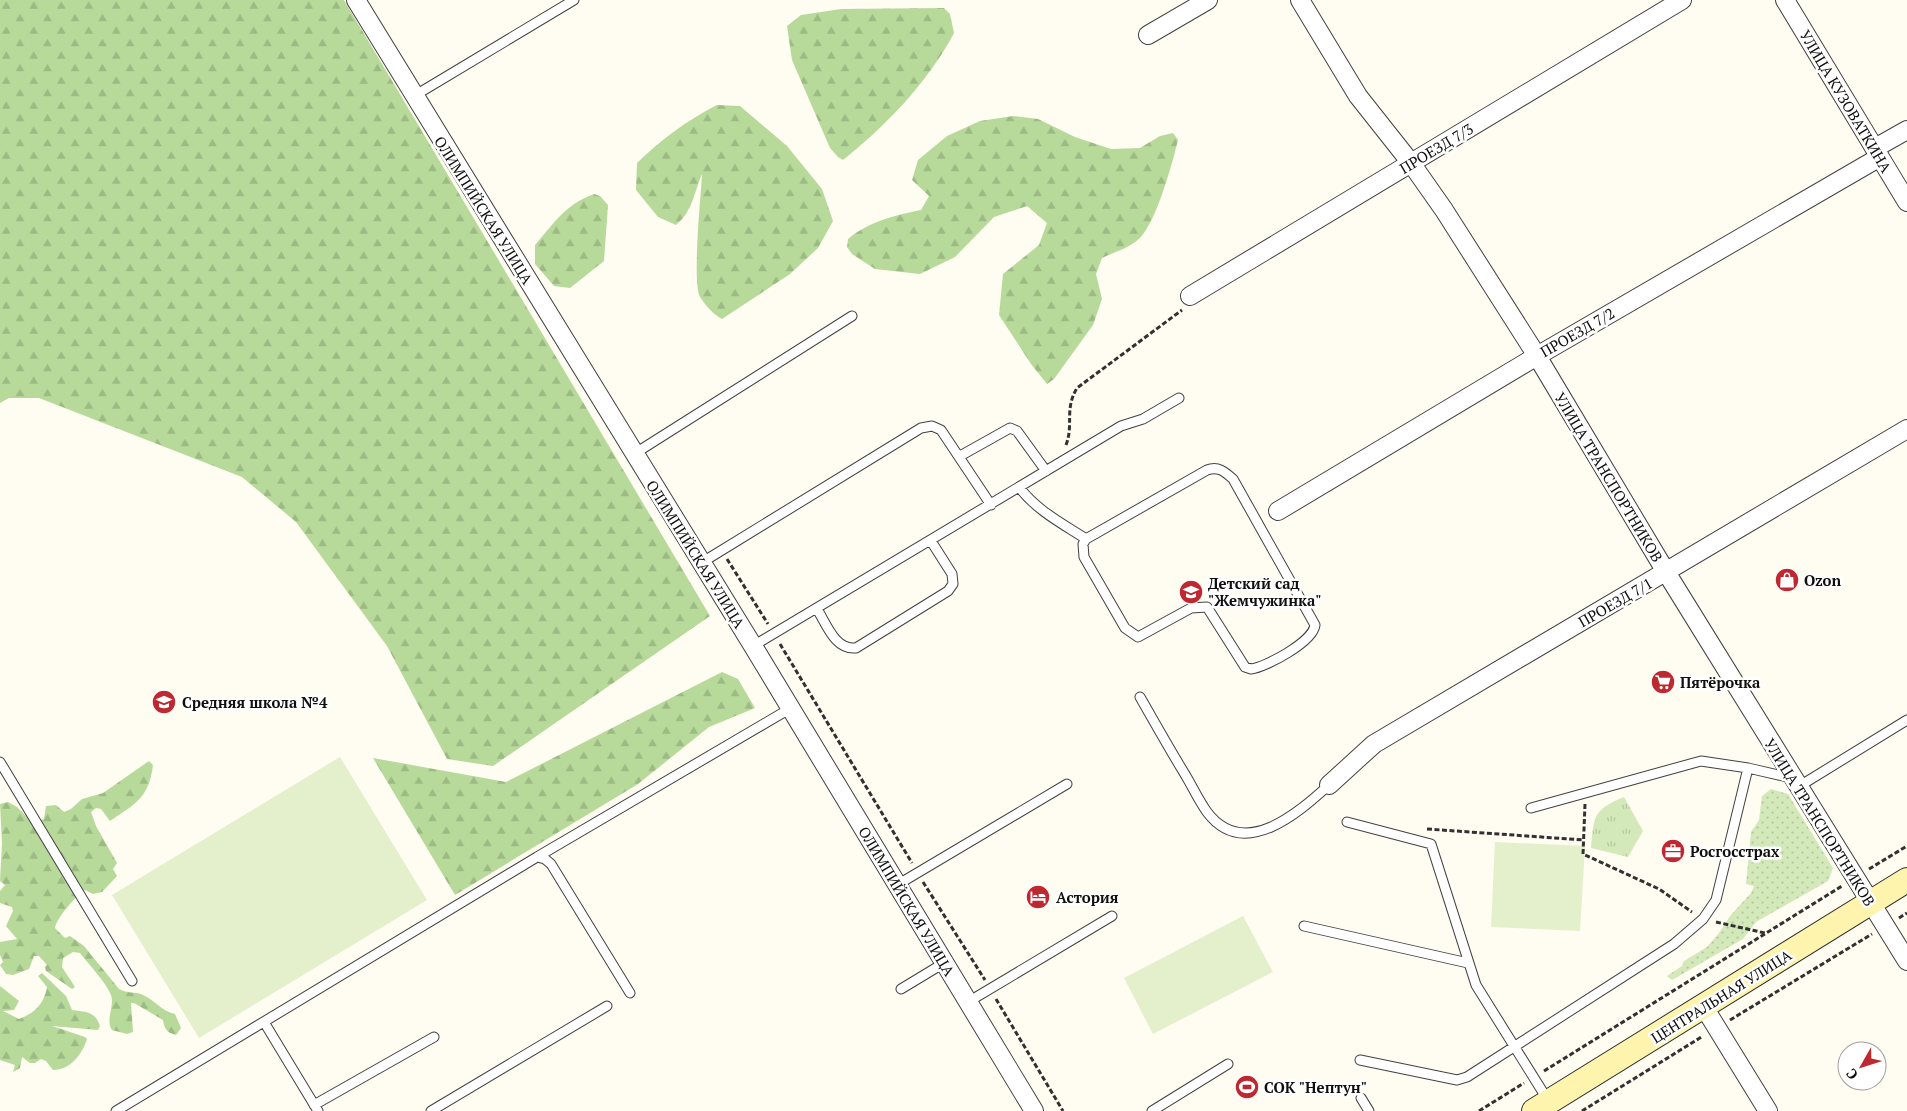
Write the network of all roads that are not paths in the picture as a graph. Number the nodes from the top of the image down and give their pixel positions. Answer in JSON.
{"nodes":[{"id":1,"x":356,"y":0,"type":"edge"},
{"id":2,"x":574,"y":0,"type":"edge"},
{"id":3,"x":1208,"y":0,"type":"edge"},
{"id":4,"x":1300,"y":0,"type":"edge"},
{"id":5,"x":1682,"y":0,"type":"edge"},
{"id":6,"x":1785,"y":0,"type":"edge"},
{"id":7,"x":1148,"y":35,"type":"dead end"},
{"id":8,"x":414,"y":96,"type":"junction"},
{"id":9,"x":1907,"y":130,"type":"edge"},
{"id":10,"x":1877,"y":152,"type":"junction"},
{"id":11,"x":1411,"y":163,"type":"junction"},
{"id":12,"x":1907,"y":202,"type":"edge"},
{"id":13,"x":1190,"y":296,"type":"road end"},
{"id":14,"x":852,"y":316,"type":"dead end"},
{"id":15,"x":1537,"y":356,"type":"junction"},
{"id":16,"x":1179,"y":398,"type":"dead end"},
{"id":17,"x":1907,"y":429,"type":"edge"},
{"id":18,"x":634,"y":454,"type":"junction"},
{"id":19,"x":960,"y":456,"type":"junction"},
{"id":20,"x":1046,"y":471,"type":"junction"},
{"id":21,"x":1019,"y":487,"type":"junction"},
{"id":22,"x":990,"y":504,"type":"junction"},
{"id":23,"x":1278,"y":512,"type":"dead end"},
{"id":24,"x":1086,"y":539,"type":"junction"},
{"id":25,"x":931,"y":541,"type":"junction"},
{"id":26,"x":701,"y":562,"type":"junction"},
{"id":27,"x":1666,"y":572,"type":"junction"},
{"id":28,"x":817,"y":609,"type":"junction"},
{"id":29,"x":753,"y":646,"type":"junction"},
{"id":30,"x":1140,"y":697,"type":"dead end"},
{"id":31,"x":791,"y":708,"type":"junction"},
{"id":32,"x":1907,"y":720,"type":"edge"},
{"id":33,"x":0,"y":762,"type":"edge"},
{"id":34,"x":1748,"y":768,"type":"junction"},
{"id":35,"x":1795,"y":783,"type":"junction"},
{"id":36,"x":1066,"y":784,"type":"dead end"},
{"id":37,"x":1329,"y":785,"type":"joint"},
{"id":38,"x":1531,"y":808,"type":"dead end"},
{"id":39,"x":1347,"y":822,"type":"dead end"},
{"id":40,"x":537,"y":858,"type":"junction"},
{"id":41,"x":1907,"y":880,"type":"edge"},
{"id":42,"x":897,"y":885,"type":"junction"},
{"id":43,"x":1870,"y":902,"type":"junction"},
{"id":44,"x":1112,"y":916,"type":"dead end"},
{"id":45,"x":1304,"y":926,"type":"dead end"},
{"id":46,"x":1907,"y":961,"type":"edge"},
{"id":47,"x":944,"y":963,"type":"junction"},
{"id":48,"x":1468,"y":963,"type":"junction"},
{"id":49,"x":132,"y":981,"type":"dead end"},
{"id":50,"x":901,"y":989,"type":"dead end"},
{"id":51,"x":630,"y":993,"type":"dead end"},
{"id":52,"x":968,"y":1002,"type":"junction"},
{"id":53,"x":607,"y":1006,"type":"dead end"},
{"id":54,"x":1704,"y":1007,"type":"junction"},
{"id":55,"x":264,"y":1022,"type":"junction"},
{"id":56,"x":434,"y":1037,"type":"dead end"},
{"id":57,"x":1515,"y":1047,"type":"junction"},
{"id":58,"x":1360,"y":1060,"type":"dead end"},
{"id":59,"x":1228,"y":1064,"type":"dead end"},
{"id":60,"x":1361,"y":1098,"type":"dead end"},
{"id":61,"x":316,"y":1108,"type":"edge"},
{"id":62,"x":1546,"y":1108,"type":"edge"},
{"id":63,"x":116,"y":1111,"type":"edge"},
{"id":64,"x":431,"y":1111,"type":"edge"},
{"id":65,"x":1034,"y":1111,"type":"edge"},
{"id":66,"x":1152,"y":1111,"type":"edge"},
{"id":67,"x":1369,"y":1111,"type":"edge"},
{"id":68,"x":1768,"y":1111,"type":"edge"}],
"edges":[{"from":1,"to":8,"type":"street","name":"ОЛИМПИЙСКАЯ УЛИЦА"},
{"from":2,"to":8,"type":"lane"},
{"from":3,"to":7,"type":"street"},
{"from":4,"to":11,"type":"street","name":"УЛИЦА ТРАНСПОРТНИКОВ"},
{"from":5,"to":11,"type":"street","name":"ПРОЕЗД 7/3"},
{"from":6,"to":10,"type":"street","name":"УЛИЦА КУЗОВАТКИНА"},
{"from":8,"to":18,"type":"street","name":"ОЛИМПИЙСКАЯ УЛИЦА"},
{"from":9,"to":10,"type":"street","name":"ПРОЕЗД 7/2"},
{"from":10,"to":12,"type":"street","name":"УЛИЦА КУЗОВАТКИНА"},
{"from":10,"to":15,"type":"street","name":"ПРОЕЗД 7/2"},
{"from":11,"to":13,"type":"street","name":"ПРОЕЗД 7/3"},
{"from":11,"to":15,"type":"street","name":"УЛИЦА ТРАНСПОРТНИКОВ"},
{"from":14,"to":18,"type":"lane"},
{"from":15,"to":23,"type":"street","name":"ПРОЕЗД 7/2"},
{"from":15,"to":27,"type":"street","name":"УЛИЦА ТРАНСПОРТНИКОВ"},
{"from":16,"to":20,"type":"lane"},
{"from":17,"to":27,"type":"street","name":"ПРОЕЗД 7/1"},
{"from":18,"to":26,"type":"street","name":"ОЛИМПИЙСКАЯ УЛИЦА"},
{"from":19,"to":20,"type":"lane"},
{"from":19,"to":22,"type":"lane"},
{"from":19,"to":26,"type":"lane"},
{"from":20,"to":21,"type":"lane"},
{"from":21,"to":22,"type":"lane"},
{"from":21,"to":24,"type":"lane"},
{"from":22,"to":25,"type":"lane"},
{"from":24,"to":24,"type":"lane"},
{"from":25,"to":28,"type":"lane"},
{"from":25,"to":28,"type":"lane"},
{"from":26,"to":29,"type":"street","name":"ОЛИМПИЙСКАЯ УЛИЦА"},
{"from":27,"to":35,"type":"street","name":"УЛИЦА ТРАНСПОРТНИКОВ"},
{"from":27,"to":37,"type":"street","name":"ПРОЕЗД 7/1"},
{"from":28,"to":29,"type":"lane"},
{"from":29,"to":31,"type":"street","name":"ОЛИМПИЙСКАЯ УЛИЦА"},
{"from":30,"to":37,"type":"lane"},
{"from":31,"to":40,"type":"lane"},
{"from":31,"to":42,"type":"street","name":"ОЛИМПИЙСКАЯ УЛИЦА"},
{"from":32,"to":35,"type":"lane"},
{"from":33,"to":49,"type":"lane"},
{"from":34,"to":35,"type":"lane"},
{"from":34,"to":38,"type":"lane"},
{"from":34,"to":57,"type":"lane"},
{"from":35,"to":43,"type":"street","name":"УЛИЦА ТРАНСПОРТНИКОВ"},
{"from":36,"to":42,"type":"lane"},
{"from":39,"to":48,"type":"lane"},
{"from":40,"to":51,"type":"lane"},
{"from":40,"to":55,"type":"lane"},
{"from":41,"to":43,"type":"street","name":"ЦЕНТРАЛЬНАЯ УЛИЦА"},
{"from":42,"to":47,"type":"street","name":"ОЛИМПИЙСКАЯ УЛИЦА"},
{"from":43,"to":46,"type":"street","name":"УЛИЦА ТРАНСПОРТНИКОВ"},
{"from":43,"to":54,"type":"street","name":"ЦЕНТРАЛЬНАЯ УЛИЦА"},
{"from":44,"to":52,"type":"lane"},
{"from":45,"to":48,"type":"lane"},
{"from":47,"to":50,"type":"lane"},
{"from":47,"to":52,"type":"street","name":"ОЛИМПИЙСКАЯ УЛИЦА"},
{"from":48,"to":57,"type":"lane"},
{"from":52,"to":65,"type":"street","name":"ОЛИМПИЙСКАЯ УЛИЦА"},
{"from":53,"to":64,"type":"lane"},
{"from":54,"to":62,"type":"street","name":"ЦЕНТРАЛЬНАЯ УЛИЦА"},
{"from":54,"to":68,"type":"street"},
{"from":55,"to":61,"type":"lane"},
{"from":55,"to":63,"type":"lane"},
{"from":56,"to":61,"type":"lane"},
{"from":57,"to":58,"type":"lane"},
{"from":57,"to":62,"type":"lane"},
{"from":59,"to":66,"type":"lane"},
{"from":60,"to":67,"type":"lane"}]}
